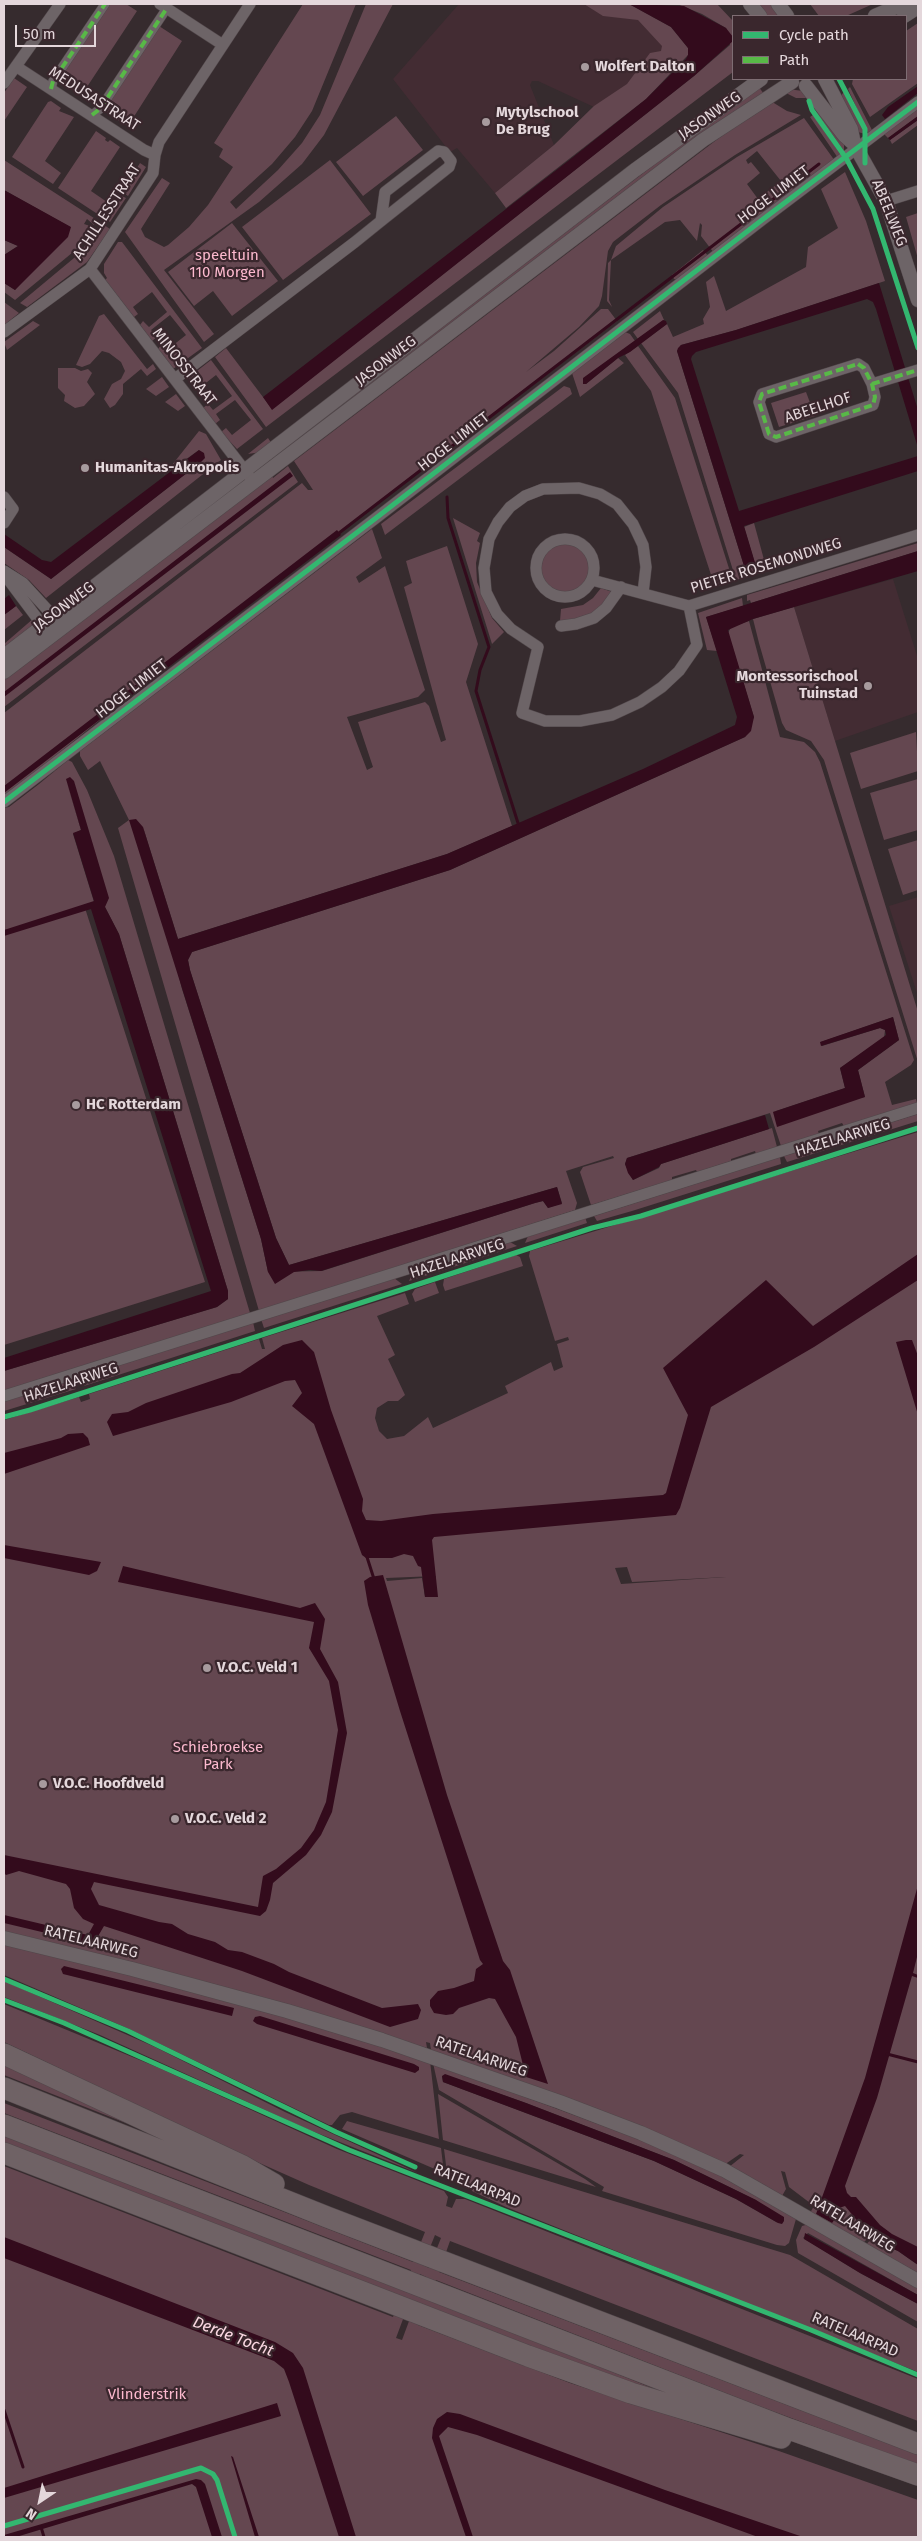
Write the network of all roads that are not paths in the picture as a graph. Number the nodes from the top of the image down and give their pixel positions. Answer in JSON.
{"nodes":[{"id":1,"x":60,"y":4,"type":"edge"},
{"id":2,"x":105,"y":4,"type":"edge"},
{"id":3,"x":250,"y":4,"type":"edge"},
{"id":4,"x":750,"y":4,"type":"edge"},
{"id":5,"x":778,"y":4,"type":"edge"},
{"id":6,"x":903,"y":4,"type":"edge"},
{"id":7,"x":163,"y":6,"type":"edge"},
{"id":8,"x":918,"y":7,"type":"edge"},
{"id":9,"x":759,"y":15,"type":"edge"},
{"id":10,"x":786,"y":15,"type":"edge"},
{"id":11,"x":877,"y":15,"type":"edge"},
{"id":12,"x":906,"y":15,"type":"edge"},
{"id":13,"x":223,"y":45,"type":"junction"},
{"id":14,"x":17,"y":67,"type":"junction"},
{"id":15,"x":761,"y":80,"type":"edge"},
{"id":16,"x":812,"y":80,"type":"edge"},
{"id":17,"x":826,"y":80,"type":"edge"},
{"id":18,"x":795,"y":82,"type":"edge"},
{"id":19,"x":4,"y":83,"type":"edge"},
{"id":20,"x":51,"y":89,"type":"junction"},
{"id":21,"x":918,"y":102,"type":"edge"},
{"id":22,"x":92,"y":115,"type":"junction"},
{"id":23,"x":855,"y":146,"type":"junction"},
{"id":24,"x":155,"y":155,"type":"junction"},
{"id":25,"x":918,"y":191,"type":"edge"},
{"id":26,"x":886,"y":201,"type":"junction"},
{"id":27,"x":381,"y":221,"type":"junction"},
{"id":28,"x":90,"y":269,"type":"junction"},
{"id":29,"x":918,"y":300,"type":"edge"},
{"id":30,"x":4,"y":332,"type":"edge"},
{"id":31,"x":914,"y":371,"type":"edge"},
{"id":32,"x":175,"y":379,"type":"junction"},
{"id":33,"x":872,"y":384,"type":"junction"},
{"id":34,"x":245,"y":470,"type":"junction"},
{"id":35,"x":254,"y":483,"type":"junction"},
{"id":36,"x":4,"y":497,"type":"edge"},
{"id":37,"x":4,"y":523,"type":"edge"},
{"id":38,"x":918,"y":535,"type":"edge"},
{"id":39,"x":4,"y":573,"type":"edge"},
{"id":40,"x":592,"y":580,"type":"junction"},
{"id":41,"x":621,"y":587,"type":"junction"},
{"id":42,"x":643,"y":593,"type":"junction"},
{"id":43,"x":688,"y":606,"type":"junction"},
{"id":44,"x":54,"y":617,"type":"junction"},
{"id":45,"x":43,"y":626,"type":"junction"},
{"id":46,"x":561,"y":626,"type":"dead end"},
{"id":47,"x":58,"y":632,"type":"junction"},
{"id":48,"x":4,"y":656,"type":"edge"},
{"id":49,"x":4,"y":672,"type":"edge"},
{"id":50,"x":4,"y":802,"type":"edge"},
{"id":51,"x":918,"y":1108,"type":"edge"},
{"id":52,"x":4,"y":1396,"type":"edge"},
{"id":53,"x":4,"y":1938,"type":"edge"},
{"id":54,"x":4,"y":2054,"type":"edge"},
{"id":55,"x":4,"y":2088,"type":"edge"},
{"id":56,"x":4,"y":2125,"type":"edge"},
{"id":57,"x":4,"y":2153,"type":"edge"},
{"id":58,"x":327,"y":2217,"type":"junction"},
{"id":59,"x":918,"y":2281,"type":"edge"},
{"id":60,"x":918,"y":2444,"type":"edge"},
{"id":61,"x":867,"y":2456,"type":"junction"},
{"id":62,"x":918,"y":2475,"type":"edge"}],
"edges":[{"from":1,"to":14,"type":"street"},
{"from":2,"to":20,"type":"street"},
{"from":3,"to":13,"type":"street","name":"ACHILLESSTRAAT"},
{"from":4,"to":9,"type":"street"},
{"from":5,"to":10,"type":"street"},
{"from":6,"to":11,"type":"street"},
{"from":7,"to":13,"type":"street"},
{"from":7,"to":22,"type":"street"},
{"from":8,"to":12,"type":"street"},
{"from":13,"to":24,"type":"street","name":"ACHILLESSTRAAT"},
{"from":14,"to":19,"type":"street"},
{"from":14,"to":20,"type":"street","name":"MEDUSASTRAAT"},
{"from":15,"to":34,"type":"street","name":"JASONWEG"},
{"from":16,"to":18,"type":"street","name":"JASONWEG"},
{"from":17,"to":23,"type":"street","name":"ABEELWEG"},
{"from":18,"to":23,"type":"street","name":"ABEELWEG"},
{"from":18,"to":35,"type":"street","name":"JASONWEG"},
{"from":20,"to":22,"type":"street","name":"MEDUSASTRAAT"},
{"from":21,"to":23,"type":"street","name":"HOGE LIMIET"},
{"from":22,"to":24,"type":"street","name":"MEDUSASTRAAT"},
{"from":23,"to":26,"type":"street","name":"ABEELWEG"},
{"from":23,"to":50,"type":"street","name":"HOGE LIMIET"},
{"from":24,"to":28,"type":"street","name":"ACHILLESSTRAAT"},
{"from":25,"to":26,"type":"street"},
{"from":26,"to":29,"type":"street","name":"ABEELWEG"},
{"from":27,"to":27,"type":"street"},
{"from":27,"to":32,"type":"street"},
{"from":28,"to":30,"type":"street","name":"ACHILLESSTRAAT"},
{"from":28,"to":32,"type":"street","name":"MINOSSTRAAT"},
{"from":31,"to":33,"type":"street"},
{"from":32,"to":34,"type":"street","name":"MINOSSTRAAT"},
{"from":33,"to":33,"type":"street","name":"ABEELHOF"},
{"from":34,"to":35,"type":"street","name":"MINOSSTRAAT"},
{"from":34,"to":44,"type":"street","name":"JASONWEG"},
{"from":35,"to":47,"type":"street","name":"JASONWEG"},
{"from":36,"to":37,"type":"street"},
{"from":38,"to":43,"type":"street","name":"PIETER ROSEMONDWEG"},
{"from":39,"to":44,"type":"street"},
{"from":39,"to":45,"type":"street"},
{"from":40,"to":40,"type":"street"},
{"from":40,"to":41,"type":"street","name":"PIETER ROSEMONDWEG"},
{"from":41,"to":42,"type":"street","name":"PIETER ROSEMONDWEG"},
{"from":41,"to":46,"type":"street"},
{"from":42,"to":43,"type":"street","name":"PIETER ROSEMONDWEG"},
{"from":42,"to":43,"type":"street"},
{"from":44,"to":45,"type":"street","name":"JASONWEG"},
{"from":44,"to":47,"type":"street"},
{"from":45,"to":47,"type":"street"},
{"from":45,"to":48,"type":"street","name":"JASONWEG"},
{"from":47,"to":49,"type":"street","name":"JASONWEG"},
{"from":51,"to":52,"type":"street","name":"HAZELAARWEG"},
{"from":53,"to":59,"type":"street","name":"RATELAARWEG"},
{"from":54,"to":58,"type":"highway"},
{"from":55,"to":58,"type":"highway"},
{"from":56,"to":61,"type":"highway"},
{"from":57,"to":61,"type":"highway"},
{"from":58,"to":60,"type":"highway"},
{"from":61,"to":62,"type":"highway"}]}
